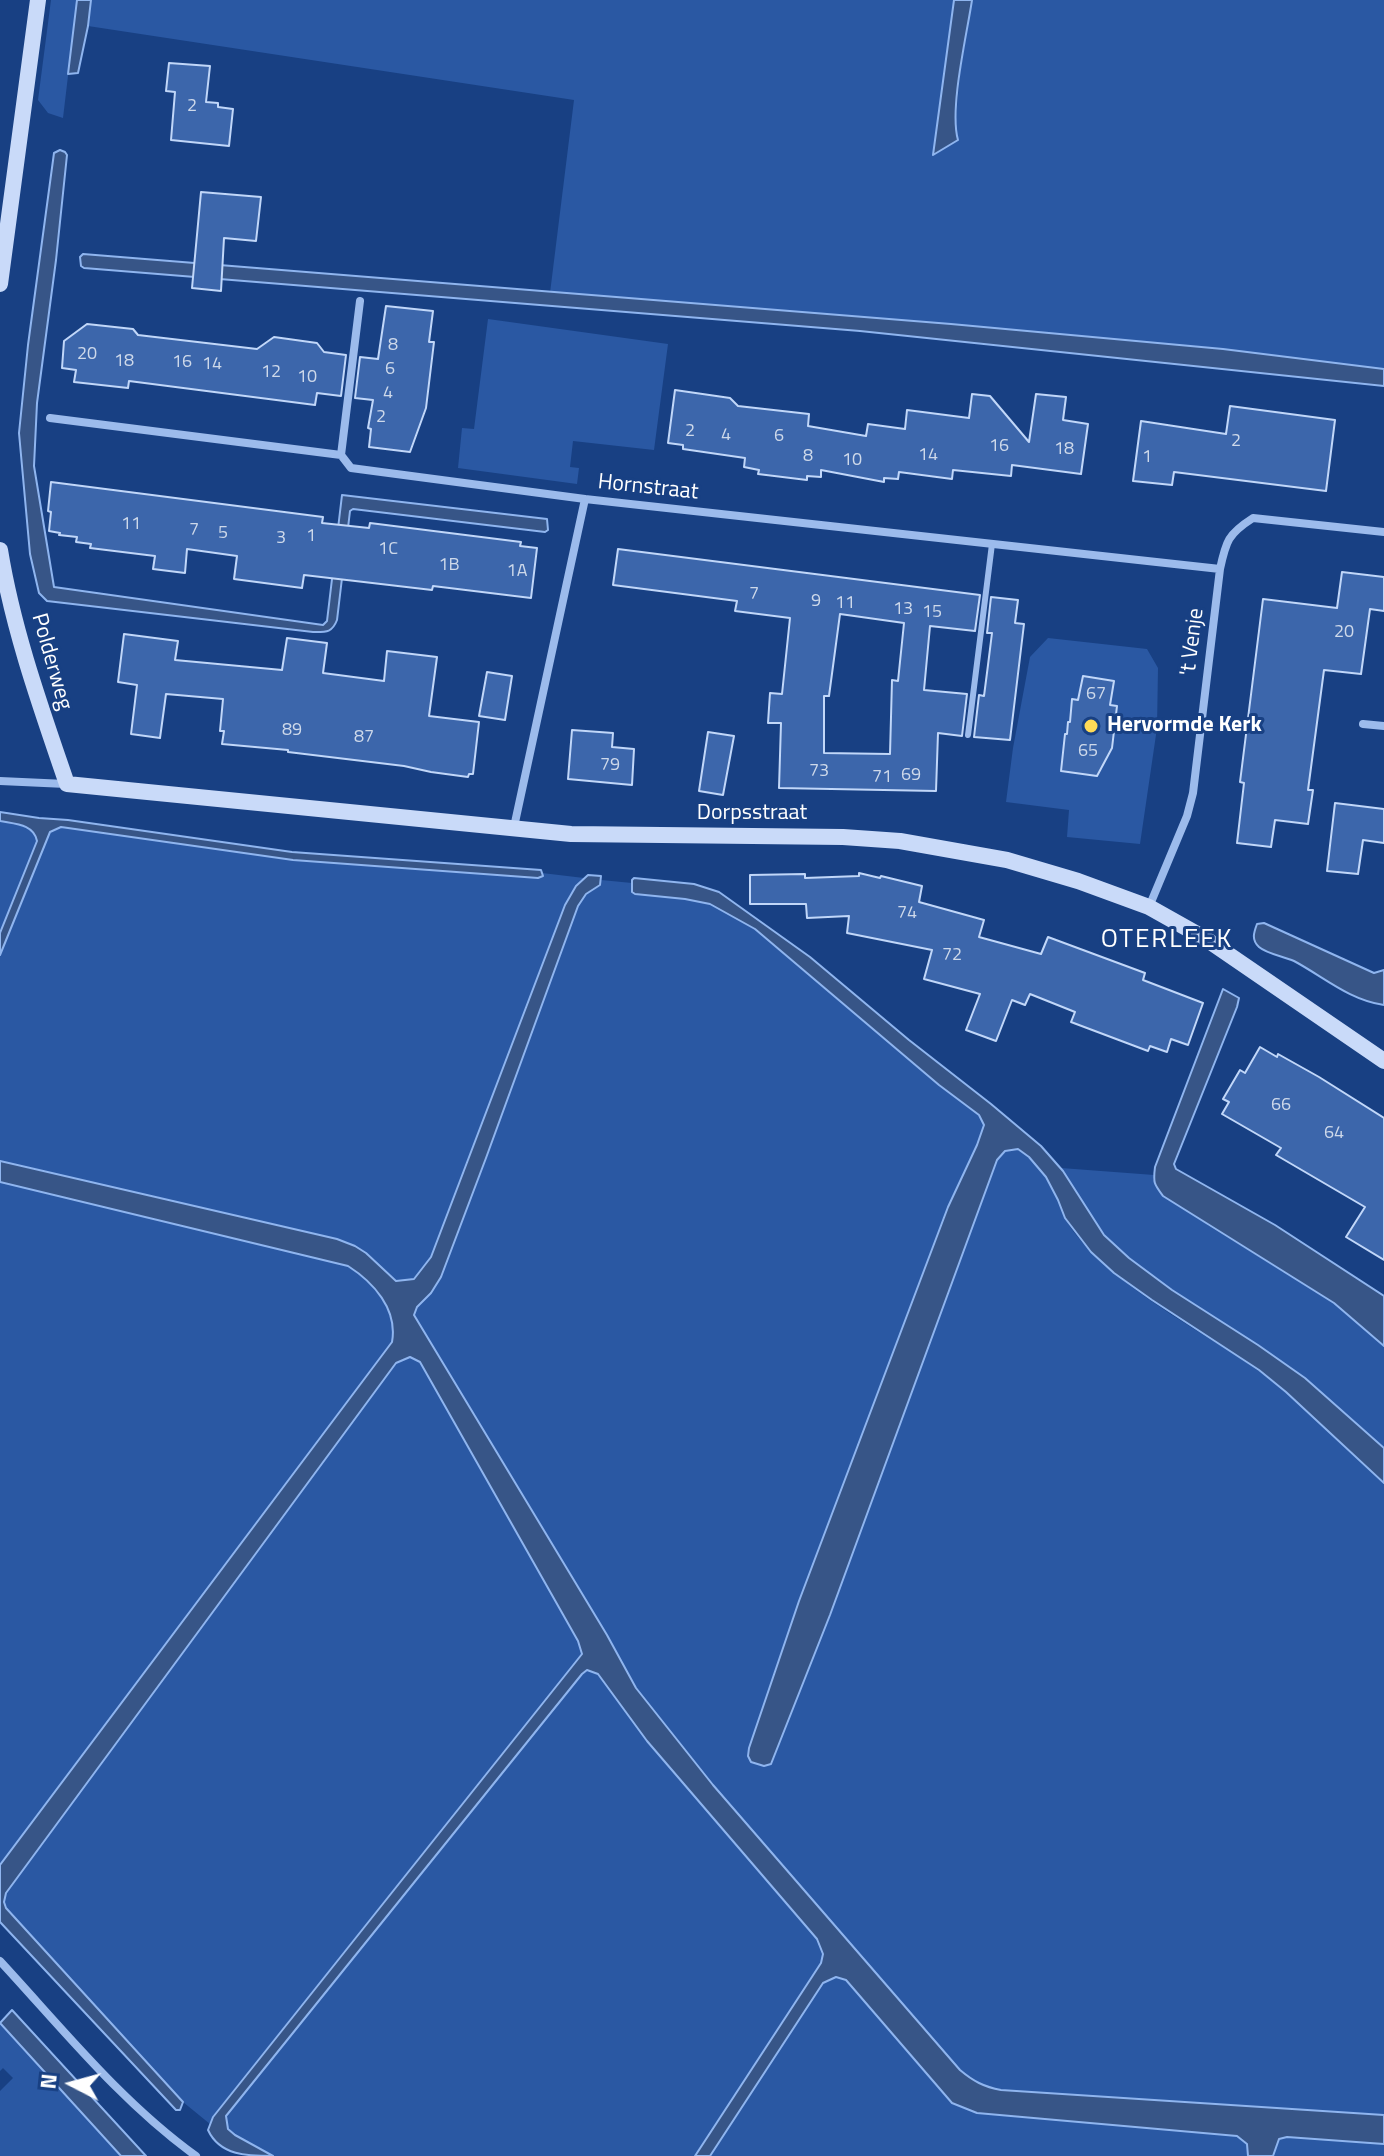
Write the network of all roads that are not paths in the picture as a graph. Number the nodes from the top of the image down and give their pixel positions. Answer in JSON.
{"nodes":[{"id":1,"x":38,"y":0,"type":"edge"},
{"id":2,"x":0,"y":284,"type":"edge"},
{"id":3,"x":360,"y":301,"type":"dead end"},
{"id":4,"x":50,"y":418,"type":"dead end"},
{"id":5,"x":341,"y":455,"type":"junction"},
{"id":6,"x":585,"y":499,"type":"junction"},
{"id":7,"x":1384,"y":532,"type":"edge"},
{"id":8,"x":992,"y":544,"type":"junction"},
{"id":9,"x":0,"y":550,"type":"edge"},
{"id":10,"x":1220,"y":569,"type":"junction"},
{"id":11,"x":1363,"y":724,"type":"dead end"},
{"id":12,"x":1384,"y":726,"type":"edge"},
{"id":13,"x":968,"y":735,"type":"dead end"},
{"id":14,"x":0,"y":781,"type":"edge"},
{"id":15,"x":67,"y":784,"type":"junction"},
{"id":16,"x":514,"y":827,"type":"junction"},
{"id":17,"x":1149,"y":907,"type":"junction"},
{"id":18,"x":1384,"y":1061,"type":"edge"},
{"id":19,"x":0,"y":1961,"type":"edge"},
{"id":20,"x":196,"y":2156,"type":"edge"}],
"edges":[{"from":1,"to":2,"type":"street"},
{"from":3,"to":5,"type":"street"},
{"from":4,"to":5,"type":"street"},
{"from":5,"to":6,"type":"street"},
{"from":6,"to":8,"type":"street","name":"Hornstraat"},
{"from":6,"to":16,"type":"street","name":"Hornstraat"},
{"from":7,"to":10,"type":"street","name":"'t Venje"},
{"from":8,"to":10,"type":"street","name":"Hornstraat"},
{"from":8,"to":13,"type":"lane"},
{"from":9,"to":15,"type":"street","name":"Polderweg"},
{"from":10,"to":17,"type":"street","name":"'t Venje"},
{"from":11,"to":12,"type":"street"},
{"from":14,"to":15,"type":"street"},
{"from":15,"to":16,"type":"street","name":"Dorpsstraat"},
{"from":16,"to":17,"type":"street","name":"Dorpsstraat"},
{"from":17,"to":18,"type":"street","name":"Dorpsstraat"},
{"from":19,"to":20,"type":"street"}]}
